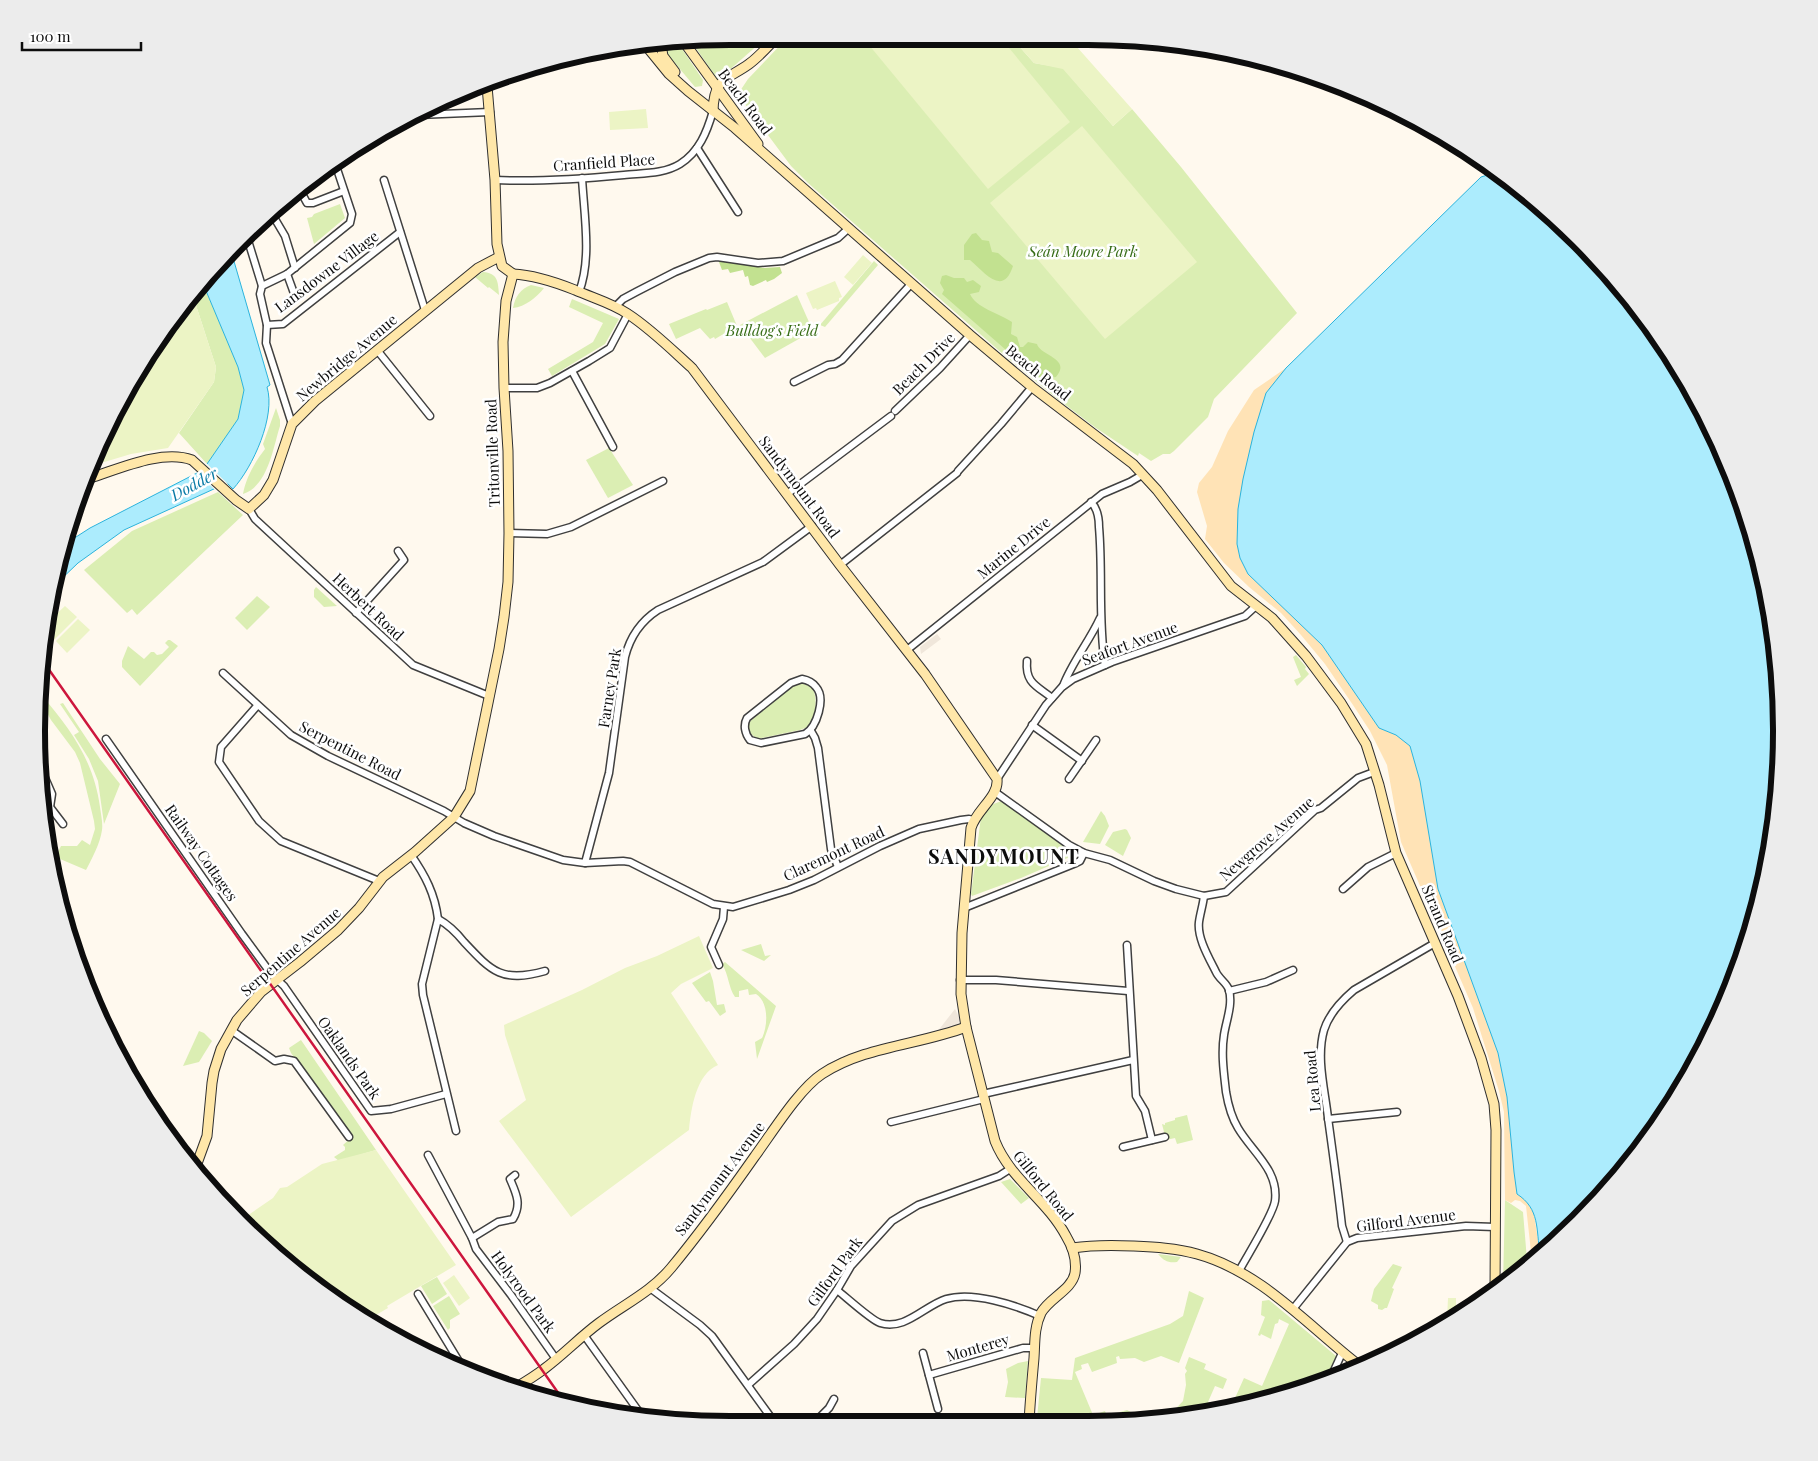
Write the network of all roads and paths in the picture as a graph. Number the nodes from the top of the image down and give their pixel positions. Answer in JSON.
{"nodes":[{"id":1,"x":769,"y":45,"type":"edge"},
{"id":2,"x":687,"y":46,"type":"edge"},
{"id":3,"x":661,"y":49,"type":"edge"},
{"id":4,"x":649,"y":50,"type":"edge"},
{"id":5,"x":718,"y":88,"type":"junction"},
{"id":6,"x":487,"y":90,"type":"edge"},
{"id":7,"x":688,"y":91,"type":"junction"},
{"id":8,"x":713,"y":111,"type":"junction"},
{"id":9,"x":490,"y":112,"type":"junction"},
{"id":10,"x":430,"y":114,"type":"edge"},
{"id":11,"x":697,"y":148,"type":"junction"},
{"id":12,"x":337,"y":170,"type":"edge"},
{"id":13,"x":787,"y":176,"type":"junction"},
{"id":14,"x":582,"y":178,"type":"junction"},
{"id":15,"x":384,"y":180,"type":"dead end"},
{"id":16,"x":495,"y":180,"type":"junction"},
{"id":17,"x":344,"y":191,"type":"junction"},
{"id":18,"x":303,"y":195,"type":"edge"},
{"id":19,"x":738,"y":212,"type":"dead end"},
{"id":20,"x":359,"y":215,"type":"dead end"},
{"id":21,"x":275,"y":219,"type":"edge"},
{"id":22,"x":352,"y":219,"type":"junction"},
{"id":23,"x":849,"y":228,"type":"junction"},
{"id":24,"x":400,"y":232,"type":"junction"},
{"id":25,"x":249,"y":243,"type":"edge"},
{"id":26,"x":499,"y":257,"type":"junction"},
{"id":27,"x":295,"y":268,"type":"junction"},
{"id":28,"x":286,"y":274,"type":"junction"},
{"id":29,"x":513,"y":274,"type":"junction"},
{"id":30,"x":911,"y":284,"type":"junction"},
{"id":31,"x":262,"y":286,"type":"junction"},
{"id":32,"x":579,"y":292,"type":"junction"},
{"id":33,"x":295,"y":296,"type":"dead end"},
{"id":34,"x":615,"y":307,"type":"junction"},
{"id":35,"x":425,"y":310,"type":"junction"},
{"id":36,"x":628,"y":314,"type":"junction"},
{"id":37,"x":267,"y":325,"type":"junction"},
{"id":38,"x":970,"y":335,"type":"junction"},
{"id":39,"x":377,"y":350,"type":"junction"},
{"id":40,"x":572,"y":371,"type":"junction"},
{"id":41,"x":794,"y":382,"type":"dead end"},
{"id":42,"x":1032,"y":387,"type":"junction"},
{"id":43,"x":504,"y":388,"type":"junction"},
{"id":44,"x":430,"y":416,"type":"dead end"},
{"id":45,"x":292,"y":424,"type":"junction"},
{"id":46,"x":614,"y":447,"type":"dead end"},
{"id":47,"x":1142,"y":475,"type":"junction"},
{"id":48,"x":94,"y":477,"type":"edge"},
{"id":49,"x":664,"y":481,"type":"dead end"},
{"id":50,"x":787,"y":494,"type":"junction"},
{"id":51,"x":1091,"y":502,"type":"junction"},
{"id":52,"x":249,"y":509,"type":"junction"},
{"id":53,"x":812,"y":526,"type":"junction"},
{"id":54,"x":509,"y":534,"type":"junction"},
{"id":55,"x":398,"y":551,"type":"dead end"},
{"id":56,"x":840,"y":565,"type":"junction"},
{"id":57,"x":1256,"y":606,"type":"junction"},
{"id":58,"x":356,"y":612,"type":"junction"},
{"id":59,"x":1100,"y":618,"type":"junction"},
{"id":60,"x":906,"y":650,"type":"junction"},
{"id":61,"x":1027,"y":661,"type":"dead end"},
{"id":62,"x":1105,"y":665,"type":"junction"},
{"id":63,"x":223,"y":673,"type":"dead end"},
{"id":64,"x":1062,"y":687,"type":"junction"},
{"id":65,"x":489,"y":696,"type":"junction"},
{"id":66,"x":1052,"y":698,"type":"junction"},
{"id":67,"x":257,"y":706,"type":"junction"},
{"id":68,"x":1032,"y":725,"type":"junction"},
{"id":69,"x":811,"y":731,"type":"junction"},
{"id":70,"x":106,"y":739,"type":"dead end"},
{"id":71,"x":1096,"y":740,"type":"dead end"},
{"id":72,"x":1082,"y":761,"type":"junction"},
{"id":73,"x":1374,"y":772,"type":"junction"},
{"id":74,"x":997,"y":779,"type":"junction"},
{"id":75,"x":1069,"y":779,"type":"dead end"},
{"id":76,"x":47,"y":782,"type":"edge"},
{"id":77,"x":995,"y":792,"type":"junction"},
{"id":78,"x":49,"y":804,"type":"edge"},
{"id":79,"x":50,"y":810,"type":"edge"},
{"id":80,"x":454,"y":817,"type":"junction"},
{"id":81,"x":974,"y":820,"type":"junction"},
{"id":82,"x":63,"y":824,"type":"dead end"},
{"id":83,"x":1084,"y":853,"type":"junction"},
{"id":84,"x":1396,"y":853,"type":"junction"},
{"id":85,"x":411,"y":855,"type":"junction"},
{"id":86,"x":585,"y":863,"type":"junction"},
{"id":87,"x":838,"y":867,"type":"junction"},
{"id":88,"x":379,"y":881,"type":"junction"},
{"id":89,"x":1343,"y":889,"type":"dead end"},
{"id":90,"x":1204,"y":896,"type":"junction"},
{"id":91,"x":724,"y":906,"type":"junction"},
{"id":92,"x":964,"y":908,"type":"junction"},
{"id":93,"x":438,"y":919,"type":"junction"},
{"id":94,"x":1435,"y":943,"type":"junction"},
{"id":95,"x":1127,"y":945,"type":"dead end"},
{"id":96,"x":719,"y":965,"type":"dead end"},
{"id":97,"x":1292,"y":970,"type":"dead end"},
{"id":98,"x":545,"y":971,"type":"dead end"},
{"id":99,"x":278,"y":980,"type":"junction"},
{"id":100,"x":960,"y":980,"type":"junction"},
{"id":101,"x":1128,"y":991,"type":"junction"},
{"id":102,"x":1229,"y":991,"type":"junction"},
{"id":103,"x":966,"y":1027,"type":"junction"},
{"id":104,"x":231,"y":1030,"type":"junction"},
{"id":105,"x":1133,"y":1060,"type":"junction"},
{"id":106,"x":446,"y":1094,"type":"junction"},
{"id":107,"x":984,"y":1097,"type":"junction"},
{"id":108,"x":1397,"y":1112,"type":"dead end"},
{"id":109,"x":1328,"y":1119,"type":"junction"},
{"id":110,"x":891,"y":1122,"type":"dead end"},
{"id":111,"x":456,"y":1131,"type":"dead end"},
{"id":112,"x":349,"y":1137,"type":"dead end"},
{"id":113,"x":1165,"y":1137,"type":"dead end"},
{"id":114,"x":1152,"y":1140,"type":"junction"},
{"id":115,"x":1123,"y":1148,"type":"dead end"},
{"id":116,"x":428,"y":1156,"type":"dead end"},
{"id":117,"x":198,"y":1161,"type":"edge"},
{"id":118,"x":1010,"y":1169,"type":"junction"},
{"id":119,"x":515,"y":1175,"type":"dead end"},
{"id":120,"x":1494,"y":1227,"type":"junction"},
{"id":121,"x":472,"y":1238,"type":"junction"},
{"id":122,"x":1347,"y":1242,"type":"junction"},
{"id":123,"x":1072,"y":1248,"type":"junction"},
{"id":124,"x":1239,"y":1271,"type":"junction"},
{"id":125,"x":1495,"y":1281,"type":"edge"},
{"id":126,"x":650,"y":1288,"type":"junction"},
{"id":127,"x":837,"y":1290,"type":"junction"},
{"id":128,"x":418,"y":1294,"type":"dead end"},
{"id":129,"x":1293,"y":1309,"type":"junction"},
{"id":130,"x":1040,"y":1316,"type":"junction"},
{"id":131,"x":584,"y":1335,"type":"junction"},
{"id":132,"x":1034,"y":1348,"type":"junction"},
{"id":133,"x":923,"y":1353,"type":"dead end"},
{"id":134,"x":1342,"y":1353,"type":"junction"},
{"id":135,"x":458,"y":1359,"type":"edge"},
{"id":136,"x":556,"y":1359,"type":"junction"},
{"id":137,"x":1354,"y":1362,"type":"edge"},
{"id":138,"x":1334,"y":1370,"type":"edge"},
{"id":139,"x":929,"y":1375,"type":"junction"},
{"id":140,"x":522,"y":1384,"type":"edge"},
{"id":141,"x":748,"y":1385,"type":"junction"},
{"id":142,"x":834,"y":1399,"type":"dead end"},
{"id":143,"x":637,"y":1409,"type":"edge"},
{"id":144,"x":938,"y":1409,"type":"dead end"},
{"id":145,"x":770,"y":1416,"type":"edge"},
{"id":146,"x":821,"y":1416,"type":"edge"},
{"id":147,"x":1029,"y":1416,"type":"edge"}],
"edges":[{"from":1,"to":5,"type":"street"},
{"from":2,"to":5,"type":"street","name":"Beach Road"},
{"from":3,"to":7,"type":"street","name":"Beach Road"},
{"from":4,"to":7,"type":"street","name":"Beach Road"},
{"from":5,"to":8,"type":"street"},
{"from":5,"to":13,"type":"street","name":"Beach Road"},
{"from":6,"to":9,"type":"street"},
{"from":7,"to":8,"type":"street","name":"Beach Road"},
{"from":8,"to":11,"type":"street","name":"Cranfield Place"},
{"from":8,"to":13,"type":"street","name":"Beach Road"},
{"from":9,"to":10,"type":"street"},
{"from":9,"to":16,"type":"street"},
{"from":11,"to":14,"type":"street","name":"Cranfield Place"},
{"from":11,"to":19,"type":"street"},
{"from":12,"to":17,"type":"street","name":"Lansdowne Village"},
{"from":13,"to":23,"type":"street","name":"Beach Road"},
{"from":14,"to":16,"type":"street","name":"Cranfield Place"},
{"from":14,"to":32,"type":"street"},
{"from":15,"to":24,"type":"street","name":"Lansdowne Village"},
{"from":16,"to":26,"type":"street"},
{"from":17,"to":18,"type":"street"},
{"from":17,"to":22,"type":"street","name":"Lansdowne Village"},
{"from":20,"to":22,"type":"street"},
{"from":21,"to":27,"type":"street","name":"Lansdowne Village"},
{"from":22,"to":27,"type":"street","name":"Lansdowne Village"},
{"from":23,"to":30,"type":"street","name":"Beach Road"},
{"from":23,"to":34,"type":"street"},
{"from":24,"to":35,"type":"street","name":"Lansdowne Village"},
{"from":24,"to":37,"type":"street","name":"Lansdowne Village"},
{"from":25,"to":31,"type":"street","name":"Lansdowne Village"},
{"from":26,"to":29,"type":"street"},
{"from":26,"to":35,"type":"street","name":"Newbridge Avenue"},
{"from":27,"to":28,"type":"street","name":"Lansdowne Village"},
{"from":28,"to":31,"type":"street","name":"Lansdowne Village"},
{"from":28,"to":33,"type":"street","name":"Lansdowne Village"},
{"from":29,"to":32,"type":"street","name":"Sandymount Road"},
{"from":29,"to":43,"type":"street","name":"Tritonville Road"},
{"from":30,"to":38,"type":"street","name":"Beach Road"},
{"from":30,"to":41,"type":"street"},
{"from":31,"to":37,"type":"street","name":"Lansdowne Village"},
{"from":32,"to":34,"type":"street","name":"Sandymount Road"},
{"from":34,"to":36,"type":"street","name":"Sandymount Road"},
{"from":35,"to":39,"type":"street","name":"Newbridge Avenue"},
{"from":36,"to":40,"type":"street"},
{"from":36,"to":50,"type":"street","name":"Sandymount Road"},
{"from":37,"to":45,"type":"street","name":"Lansdowne Village"},
{"from":38,"to":42,"type":"street","name":"Beach Road"},
{"from":38,"to":50,"type":"street","name":"Beach Drive"},
{"from":39,"to":44,"type":"street"},
{"from":39,"to":45,"type":"street","name":"Newbridge Avenue"},
{"from":40,"to":43,"type":"street"},
{"from":40,"to":46,"type":"street"},
{"from":42,"to":47,"type":"street","name":"Beach Road"},
{"from":42,"to":56,"type":"street"},
{"from":43,"to":54,"type":"street","name":"Tritonville Road"},
{"from":45,"to":52,"type":"street","name":"Newbridge Avenue"},
{"from":47,"to":51,"type":"street","name":"Marine Drive"},
{"from":47,"to":57,"type":"street","name":"Beach Road"},
{"from":48,"to":52,"type":"street"},
{"from":49,"to":54,"type":"street"},
{"from":50,"to":53,"type":"street","name":"Sandymount Road"},
{"from":51,"to":59,"type":"street"},
{"from":51,"to":60,"type":"street","name":"Marine Drive"},
{"from":52,"to":58,"type":"street","name":"Herbert Road"},
{"from":53,"to":56,"type":"street","name":"Sandymount Road"},
{"from":53,"to":86,"type":"street","name":"Farney Park"},
{"from":54,"to":65,"type":"street","name":"Tritonville Road"},
{"from":55,"to":58,"type":"street"},
{"from":56,"to":60,"type":"street","name":"Sandymount Road"},
{"from":57,"to":62,"type":"street","name":"Seafort Avenue"},
{"from":57,"to":73,"type":"street","name":"Strand Road"},
{"from":58,"to":65,"type":"street","name":"Herbert Road"},
{"from":59,"to":62,"type":"street"},
{"from":59,"to":64,"type":"street"},
{"from":60,"to":74,"type":"street","name":"Sandymount Road"},
{"from":61,"to":66,"type":"street"},
{"from":62,"to":64,"type":"street","name":"Seafort Avenue"},
{"from":63,"to":67,"type":"street","name":"Serpentine Road"},
{"from":64,"to":66,"type":"street","name":"Seafort Avenue"},
{"from":65,"to":80,"type":"street","name":"Tritonville Road"},
{"from":66,"to":68,"type":"street","name":"Seafort Avenue"},
{"from":67,"to":80,"type":"street","name":"Serpentine Road"},
{"from":67,"to":88,"type":"street"},
{"from":68,"to":72,"type":"street"},
{"from":68,"to":74,"type":"street","name":"Seafort Avenue"},
{"from":69,"to":69,"type":"street"},
{"from":69,"to":87,"type":"street"},
{"from":70,"to":99,"type":"street","name":"Railway Cottages"},
{"from":71,"to":72,"type":"street"},
{"from":72,"to":75,"type":"street"},
{"from":73,"to":84,"type":"street","name":"Strand Road"},
{"from":73,"to":90,"type":"street","name":"Newgrove Avenue"},
{"from":74,"to":77,"type":"street"},
{"from":76,"to":78,"type":"street"},
{"from":77,"to":81,"type":"street"},
{"from":77,"to":83,"type":"street","name":"Newgrove Avenue"},
{"from":79,"to":82,"type":"street"},
{"from":80,"to":85,"type":"street","name":"Serpentine Avenue"},
{"from":80,"to":86,"type":"street","name":"Claremont Road"},
{"from":81,"to":87,"type":"street","name":"Claremont Road"},
{"from":81,"to":92,"type":"street","name":"Gilford Road"},
{"from":83,"to":90,"type":"street","name":"Newgrove Avenue"},
{"from":83,"to":92,"type":"street"},
{"from":84,"to":89,"type":"street"},
{"from":84,"to":94,"type":"street","name":"Strand Road"},
{"from":85,"to":88,"type":"street","name":"Serpentine Avenue"},
{"from":85,"to":93,"type":"street"},
{"from":86,"to":91,"type":"street","name":"Claremont Road"},
{"from":87,"to":91,"type":"street","name":"Claremont Road"},
{"from":88,"to":99,"type":"street","name":"Serpentine Avenue"},
{"from":90,"to":102,"type":"street"},
{"from":91,"to":96,"type":"street"},
{"from":92,"to":100,"type":"street","name":"Gilford Road"},
{"from":93,"to":98,"type":"street"},
{"from":93,"to":106,"type":"street"},
{"from":94,"to":109,"type":"street","name":"Lea Road"},
{"from":94,"to":120,"type":"street","name":"Strand Road"},
{"from":95,"to":101,"type":"street"},
{"from":97,"to":102,"type":"street"},
{"from":99,"to":104,"type":"street","name":"Serpentine Avenue"},
{"from":99,"to":106,"type":"street","name":"Oaklands Park"},
{"from":100,"to":101,"type":"street"},
{"from":100,"to":103,"type":"street","name":"Gilford Road"},
{"from":101,"to":105,"type":"street"},
{"from":102,"to":124,"type":"street"},
{"from":103,"to":107,"type":"street","name":"Gilford Road"},
{"from":103,"to":126,"type":"street","name":"Sandymount Avenue"},
{"from":104,"to":112,"type":"street"},
{"from":104,"to":117,"type":"street","name":"Serpentine Avenue"},
{"from":105,"to":107,"type":"street"},
{"from":105,"to":114,"type":"street"},
{"from":106,"to":111,"type":"street"},
{"from":107,"to":110,"type":"street"},
{"from":107,"to":118,"type":"street","name":"Gilford Road"},
{"from":108,"to":109,"type":"street"},
{"from":109,"to":122,"type":"street","name":"Lea Road"},
{"from":113,"to":114,"type":"street"},
{"from":114,"to":115,"type":"street"},
{"from":116,"to":121,"type":"street","name":"Holyrood Park"},
{"from":118,"to":123,"type":"street","name":"Gilford Road"},
{"from":118,"to":127,"type":"street","name":"Gilford Park"},
{"from":119,"to":121,"type":"street"},
{"from":120,"to":122,"type":"street","name":"Gilford Avenue"},
{"from":120,"to":125,"type":"street","name":"Strand Road"},
{"from":121,"to":136,"type":"street","name":"Holyrood Park"},
{"from":122,"to":129,"type":"street","name":"Gilford Avenue"},
{"from":123,"to":124,"type":"street"},
{"from":123,"to":130,"type":"street"},
{"from":124,"to":129,"type":"street"},
{"from":126,"to":131,"type":"street","name":"Sandymount Avenue"},
{"from":126,"to":141,"type":"street"},
{"from":127,"to":130,"type":"street"},
{"from":127,"to":141,"type":"street","name":"Gilford Park"},
{"from":128,"to":135,"type":"street"},
{"from":129,"to":134,"type":"street"},
{"from":130,"to":132,"type":"street"},
{"from":131,"to":136,"type":"street","name":"Sandymount Avenue"},
{"from":131,"to":143,"type":"street"},
{"from":132,"to":139,"type":"street","name":"Monterey"},
{"from":132,"to":147,"type":"street"},
{"from":133,"to":139,"type":"street","name":"Monterey"},
{"from":134,"to":137,"type":"street"},
{"from":134,"to":138,"type":"street"},
{"from":136,"to":140,"type":"street","name":"Sandymount Avenue"},
{"from":139,"to":144,"type":"street","name":"Monterey"},
{"from":141,"to":145,"type":"street"},
{"from":142,"to":146,"type":"street"}]}
